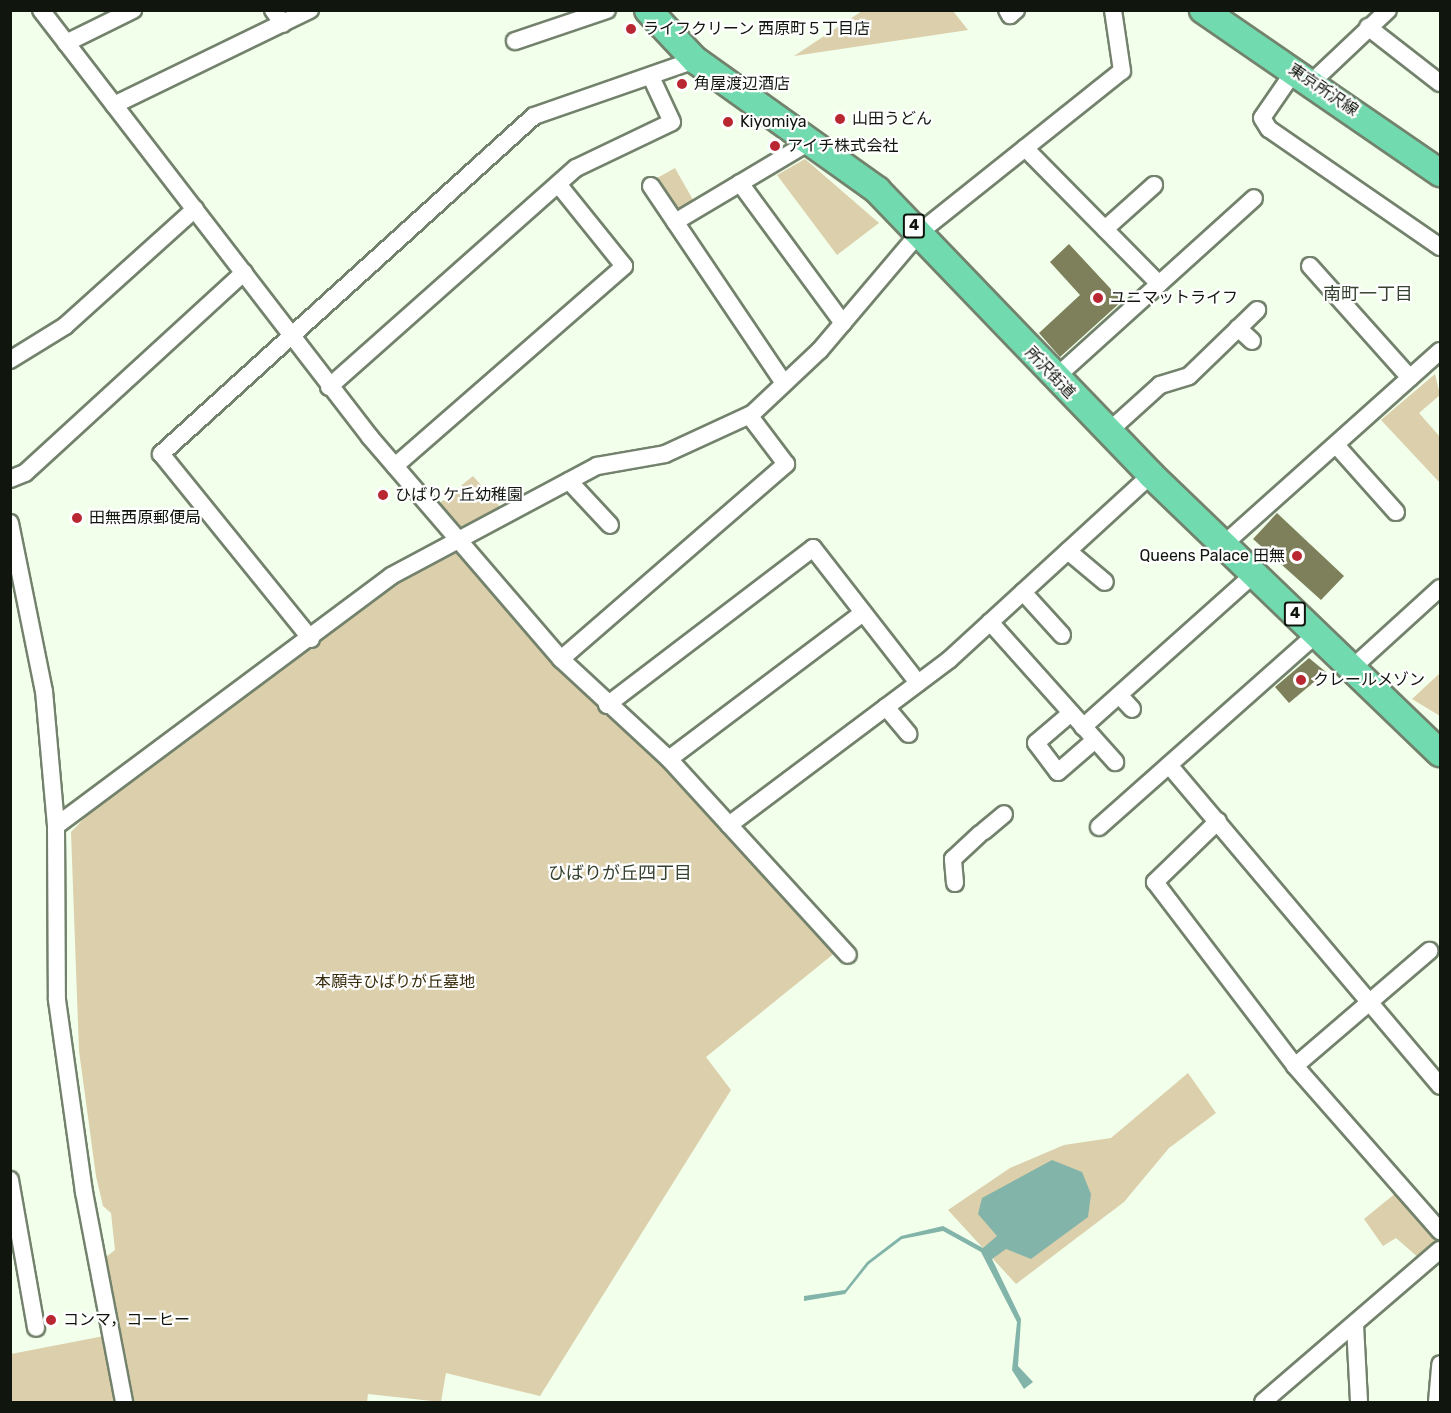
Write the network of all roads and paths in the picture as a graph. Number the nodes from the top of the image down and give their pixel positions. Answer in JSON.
{"nodes":[{"id":1,"x":41,"y":10,"type":"edge"},
{"id":2,"x":134,"y":10,"type":"edge"},
{"id":3,"x":310,"y":10,"type":"edge"},
{"id":4,"x":606,"y":10,"type":"edge"},
{"id":5,"x":648,"y":10,"type":"edge"},
{"id":6,"x":1007,"y":10,"type":"edge"},
{"id":7,"x":1016,"y":10,"type":"edge"},
{"id":8,"x":1113,"y":10,"type":"edge"},
{"id":9,"x":1203,"y":10,"type":"edge"},
{"id":10,"x":1388,"y":10,"type":"edge"},
{"id":11,"x":278,"y":17,"type":"edge"},
{"id":12,"x":1368,"y":27,"type":"junction"},
{"id":13,"x":515,"y":41,"type":"dead end"},
{"id":14,"x":66,"y":42,"type":"junction"},
{"id":15,"x":695,"y":60,"type":"junction"},
{"id":16,"x":1304,"y":76,"type":"junction"},
{"id":17,"x":651,"y":77,"type":"junction"},
{"id":18,"x":1440,"y":83,"type":"edge"},
{"id":19,"x":114,"y":105,"type":"junction"},
{"id":20,"x":811,"y":141,"type":"junction"},
{"id":21,"x":1025,"y":148,"type":"junction"},
{"id":22,"x":1440,"y":173,"type":"edge"},
{"id":23,"x":740,"y":183,"type":"junction"},
{"id":24,"x":558,"y":184,"type":"junction"},
{"id":25,"x":1154,"y":185,"type":"dead end"},
{"id":26,"x":651,"y":186,"type":"dead end"},
{"id":27,"x":1254,"y":198,"type":"dead end"},
{"id":28,"x":195,"y":209,"type":"junction"},
{"id":29,"x":675,"y":222,"type":"junction"},
{"id":30,"x":1105,"y":229,"type":"junction"},
{"id":31,"x":920,"y":232,"type":"junction"},
{"id":32,"x":1440,"y":247,"type":"edge"},
{"id":33,"x":1310,"y":266,"type":"dead end"},
{"id":34,"x":244,"y":272,"type":"junction"},
{"id":35,"x":1159,"y":284,"type":"junction"},
{"id":36,"x":1257,"y":310,"type":"dead end"},
{"id":37,"x":843,"y":323,"type":"junction"},
{"id":38,"x":1238,"y":328,"type":"junction"},
{"id":39,"x":288,"y":336,"type":"junction"},
{"id":40,"x":1252,"y":341,"type":"dead end"},
{"id":41,"x":1440,"y":351,"type":"edge"},
{"id":42,"x":10,"y":360,"type":"edge"},
{"id":43,"x":1055,"y":378,"type":"junction"},
{"id":44,"x":1410,"y":378,"type":"junction"},
{"id":45,"x":783,"y":382,"type":"junction"},
{"id":46,"x":329,"y":387,"type":"junction"},
{"id":47,"x":749,"y":416,"type":"junction"},
{"id":48,"x":1108,"y":432,"type":"junction"},
{"id":49,"x":1336,"y":445,"type":"junction"},
{"id":50,"x":395,"y":466,"type":"junction"},
{"id":51,"x":1150,"y":475,"type":"junction"},
{"id":52,"x":10,"y":479,"type":"edge"},
{"id":53,"x":569,"y":481,"type":"junction"},
{"id":54,"x":1396,"y":512,"type":"dead end"},
{"id":55,"x":10,"y":524,"type":"edge"},
{"id":56,"x":610,"y":525,"type":"dead end"},
{"id":57,"x":461,"y":539,"type":"junction"},
{"id":58,"x":1223,"y":545,"type":"junction"},
{"id":59,"x":1068,"y":550,"type":"junction"},
{"id":60,"x":1254,"y":574,"type":"junction"},
{"id":61,"x":1105,"y":582,"type":"dead end"},
{"id":62,"x":1440,"y":588,"type":"edge"},
{"id":63,"x":1023,"y":592,"type":"junction"},
{"id":64,"x":863,"y":613,"type":"junction"},
{"id":65,"x":990,"y":622,"type":"junction"},
{"id":66,"x":1316,"y":634,"type":"junction"},
{"id":67,"x":1062,"y":635,"type":"dead end"},
{"id":68,"x":311,"y":639,"type":"junction"},
{"id":69,"x":561,"y":659,"type":"junction"},
{"id":70,"x":1352,"y":669,"type":"junction"},
{"id":71,"x":918,"y":683,"type":"junction"},
{"id":72,"x":1119,"y":695,"type":"junction"},
{"id":73,"x":607,"y":705,"type":"junction"},
{"id":74,"x":886,"y":707,"type":"junction"},
{"id":75,"x":1132,"y":709,"type":"dead end"},
{"id":76,"x":1071,"y":713,"type":"junction"},
{"id":77,"x":1083,"y":727,"type":"junction"},
{"id":78,"x":909,"y":734,"type":"dead end"},
{"id":79,"x":1095,"y":740,"type":"junction"},
{"id":80,"x":1440,"y":753,"type":"edge"},
{"id":81,"x":669,"y":759,"type":"junction"},
{"id":82,"x":1114,"y":762,"type":"dead end"},
{"id":83,"x":1169,"y":765,"type":"junction"},
{"id":84,"x":1004,"y":814,"type":"dead end"},
{"id":85,"x":1218,"y":821,"type":"junction"},
{"id":86,"x":56,"y":825,"type":"junction"},
{"id":87,"x":729,"y":825,"type":"junction"},
{"id":88,"x":1099,"y":827,"type":"dead end"},
{"id":89,"x":955,"y":882,"type":"dead end"},
{"id":90,"x":1429,"y":951,"type":"dead end"},
{"id":91,"x":848,"y":955,"type":"dead end"},
{"id":92,"x":1371,"y":1001,"type":"junction"},
{"id":93,"x":1295,"y":1066,"type":"junction"},
{"id":94,"x":1440,"y":1086,"type":"edge"},
{"id":95,"x":10,"y":1180,"type":"edge"},
{"id":96,"x":14,"y":1220,"type":"edge"},
{"id":97,"x":1440,"y":1231,"type":"edge"},
{"id":98,"x":1440,"y":1250,"type":"edge"},
{"id":99,"x":1355,"y":1325,"type":"junction"},
{"id":100,"x":36,"y":1328,"type":"dead end"},
{"id":101,"x":1440,"y":1364,"type":"edge"},
{"id":102,"x":124,"y":1402,"type":"edge"},
{"id":103,"x":1263,"y":1402,"type":"edge"},
{"id":104,"x":1359,"y":1402,"type":"edge"},
{"id":105,"x":1437,"y":1402,"type":"edge"}],
"edges":[{"from":1,"to":14,"type":"street"},
{"from":2,"to":14,"type":"street"},
{"from":3,"to":11,"type":"street"},
{"from":4,"to":13,"type":"street"},
{"from":5,"to":15,"type":"main road","name":"所沢街道","number":"4"},
{"from":6,"to":7,"type":"street"},
{"from":8,"to":21,"type":"street"},
{"from":9,"to":16,"type":"main road","name":"東京所沢線"},
{"from":10,"to":12,"type":"street"},
{"from":11,"to":19,"type":"street"},
{"from":12,"to":16,"type":"street"},
{"from":12,"to":18,"type":"street"},
{"from":14,"to":19,"type":"street"},
{"from":15,"to":17,"type":"street"},
{"from":15,"to":20,"type":"main road","name":"所沢街道","number":"4"},
{"from":16,"to":22,"type":"main road","name":"東京所沢線"},
{"from":16,"to":32,"type":"street"},
{"from":17,"to":24,"type":"street"},
{"from":17,"to":39,"type":"street"},
{"from":19,"to":28,"type":"street"},
{"from":20,"to":23,"type":"street"},
{"from":20,"to":31,"type":"main road","name":"所沢街道","number":"4"},
{"from":21,"to":30,"type":"street"},
{"from":21,"to":31,"type":"street"},
{"from":23,"to":29,"type":"street"},
{"from":23,"to":37,"type":"street"},
{"from":24,"to":46,"type":"street"},
{"from":24,"to":50,"type":"street"},
{"from":25,"to":30,"type":"street"},
{"from":26,"to":29,"type":"street"},
{"from":27,"to":35,"type":"street"},
{"from":28,"to":34,"type":"street"},
{"from":28,"to":42,"type":"street"},
{"from":29,"to":45,"type":"street"},
{"from":30,"to":35,"type":"street"},
{"from":31,"to":37,"type":"street"},
{"from":31,"to":43,"type":"main road","name":"所沢街道","number":"4"},
{"from":33,"to":44,"type":"street"},
{"from":34,"to":39,"type":"street"},
{"from":34,"to":52,"type":"street"},
{"from":35,"to":43,"type":"street"},
{"from":36,"to":38,"type":"street"},
{"from":37,"to":45,"type":"street"},
{"from":38,"to":40,"type":"street"},
{"from":38,"to":48,"type":"street"},
{"from":39,"to":46,"type":"street"},
{"from":39,"to":68,"type":"street"},
{"from":41,"to":44,"type":"street"},
{"from":43,"to":48,"type":"main road","name":"所沢街道","number":"4"},
{"from":44,"to":49,"type":"street"},
{"from":45,"to":47,"type":"street"},
{"from":46,"to":50,"type":"street"},
{"from":47,"to":53,"type":"street"},
{"from":47,"to":69,"type":"street"},
{"from":48,"to":51,"type":"main road","name":"所沢街道","number":"4"},
{"from":49,"to":54,"type":"street"},
{"from":49,"to":58,"type":"street"},
{"from":50,"to":57,"type":"street"},
{"from":51,"to":58,"type":"main road","name":"所沢街道","number":"4"},
{"from":51,"to":59,"type":"street"},
{"from":53,"to":56,"type":"street"},
{"from":53,"to":57,"type":"street"},
{"from":55,"to":86,"type":"street"},
{"from":57,"to":68,"type":"street"},
{"from":57,"to":69,"type":"street"},
{"from":58,"to":60,"type":"main road","name":"所沢街道","number":"4"},
{"from":59,"to":61,"type":"street"},
{"from":59,"to":63,"type":"street"},
{"from":60,"to":66,"type":"main road","name":"所沢街道","number":"4"},
{"from":60,"to":72,"type":"street"},
{"from":62,"to":70,"type":"street"},
{"from":63,"to":65,"type":"street"},
{"from":63,"to":67,"type":"street"},
{"from":64,"to":71,"type":"street"},
{"from":64,"to":73,"type":"street"},
{"from":64,"to":81,"type":"street"},
{"from":65,"to":71,"type":"street"},
{"from":65,"to":76,"type":"street"},
{"from":66,"to":70,"type":"main road","name":"所沢街道","number":"4"},
{"from":66,"to":83,"type":"street"},
{"from":68,"to":86,"type":"street"},
{"from":69,"to":73,"type":"street"},
{"from":70,"to":80,"type":"main road","name":"所沢街道","number":"4"},
{"from":71,"to":74,"type":"street"},
{"from":72,"to":75,"type":"street"},
{"from":72,"to":77,"type":"street"},
{"from":73,"to":81,"type":"street"},
{"from":74,"to":78,"type":"street"},
{"from":74,"to":87,"type":"street"},
{"from":76,"to":77,"type":"street"},
{"from":76,"to":79,"type":"street"},
{"from":77,"to":79,"type":"street"},
{"from":79,"to":82,"type":"street"},
{"from":81,"to":87,"type":"street"},
{"from":83,"to":85,"type":"street"},
{"from":83,"to":88,"type":"street"},
{"from":84,"to":89,"type":"street"},
{"from":85,"to":92,"type":"street"},
{"from":85,"to":93,"type":"street"},
{"from":86,"to":102,"type":"street"},
{"from":87,"to":91,"type":"street"},
{"from":90,"to":92,"type":"street"},
{"from":92,"to":93,"type":"street"},
{"from":92,"to":94,"type":"street"},
{"from":93,"to":97,"type":"street"},
{"from":95,"to":96,"type":"street"},
{"from":96,"to":100,"type":"street"},
{"from":98,"to":99,"type":"street"},
{"from":99,"to":103,"type":"street"},
{"from":99,"to":104,"type":"street"},
{"from":101,"to":105,"type":"street"}]}
